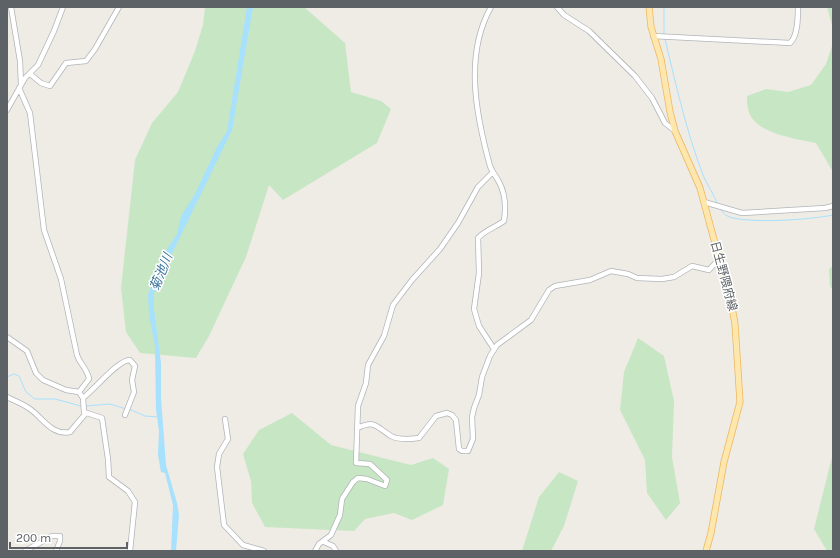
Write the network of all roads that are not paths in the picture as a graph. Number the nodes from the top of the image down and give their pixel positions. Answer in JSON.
{"nodes":[{"id":1,"x":10,"y":7,"type":"edge"},
{"id":2,"x":63,"y":7,"type":"edge"},
{"id":3,"x":119,"y":7,"type":"edge"},
{"id":4,"x":492,"y":7,"type":"edge"},
{"id":5,"x":557,"y":7,"type":"edge"},
{"id":6,"x":649,"y":7,"type":"edge"},
{"id":7,"x":798,"y":7,"type":"edge"},
{"id":8,"x":653,"y":36,"type":"junction"},
{"id":9,"x":30,"y":74,"type":"junction"},
{"id":10,"x":20,"y":86,"type":"junction"},
{"id":11,"x":7,"y":110,"type":"edge"},
{"id":12,"x":675,"y":131,"type":"junction"},
{"id":13,"x":493,"y":172,"type":"junction"},
{"id":14,"x":704,"y":202,"type":"junction"},
{"id":15,"x":833,"y":206,"type":"edge"},
{"id":16,"x":719,"y":259,"type":"junction"},
{"id":17,"x":7,"y":337,"type":"edge"},
{"id":18,"x":494,"y":349,"type":"junction"},
{"id":19,"x":79,"y":392,"type":"junction"},
{"id":20,"x":7,"y":397,"type":"edge"},
{"id":21,"x":83,"y":398,"type":"junction"},
{"id":22,"x":86,"y":413,"type":"junction"},
{"id":23,"x":125,"y":415,"type":"dead end"},
{"id":24,"x":225,"y":419,"type":"dead end"},
{"id":25,"x":357,"y":428,"type":"junction"},
{"id":26,"x":324,"y":542,"type":"junction"},
{"id":27,"x":25,"y":551,"type":"edge"},
{"id":28,"x":56,"y":551,"type":"edge"},
{"id":29,"x":130,"y":551,"type":"edge"},
{"id":30,"x":264,"y":551,"type":"edge"},
{"id":31,"x":315,"y":551,"type":"edge"},
{"id":32,"x":336,"y":551,"type":"edge"},
{"id":33,"x":706,"y":551,"type":"edge"}],
"edges":[{"from":1,"to":10,"type":"street"},
{"from":2,"to":9,"type":"street"},
{"from":3,"to":9,"type":"street"},
{"from":4,"to":13,"type":"street"},
{"from":5,"to":12,"type":"street"},
{"from":6,"to":8,"type":"main road","name":"日生野隈府線"},
{"from":7,"to":8,"type":"street"},
{"from":8,"to":12,"type":"main road","name":"日生野隈府線"},
{"from":9,"to":10,"type":"street"},
{"from":10,"to":11,"type":"street"},
{"from":10,"to":19,"type":"street"},
{"from":12,"to":14,"type":"main road","name":"日生野隈府線"},
{"from":13,"to":18,"type":"street"},
{"from":13,"to":25,"type":"street"},
{"from":14,"to":15,"type":"street"},
{"from":14,"to":16,"type":"main road","name":"日生野隈府線"},
{"from":16,"to":18,"type":"street"},
{"from":16,"to":33,"type":"main road","name":"日生野隈府線"},
{"from":17,"to":19,"type":"street"},
{"from":18,"to":25,"type":"street"},
{"from":19,"to":21,"type":"street"},
{"from":20,"to":22,"type":"street"},
{"from":21,"to":22,"type":"street"},
{"from":21,"to":23,"type":"street"},
{"from":22,"to":29,"type":"street"},
{"from":24,"to":30,"type":"street"},
{"from":25,"to":26,"type":"street"},
{"from":26,"to":31,"type":"street"},
{"from":26,"to":32,"type":"street"},
{"from":27,"to":28,"type":"street"}]}
